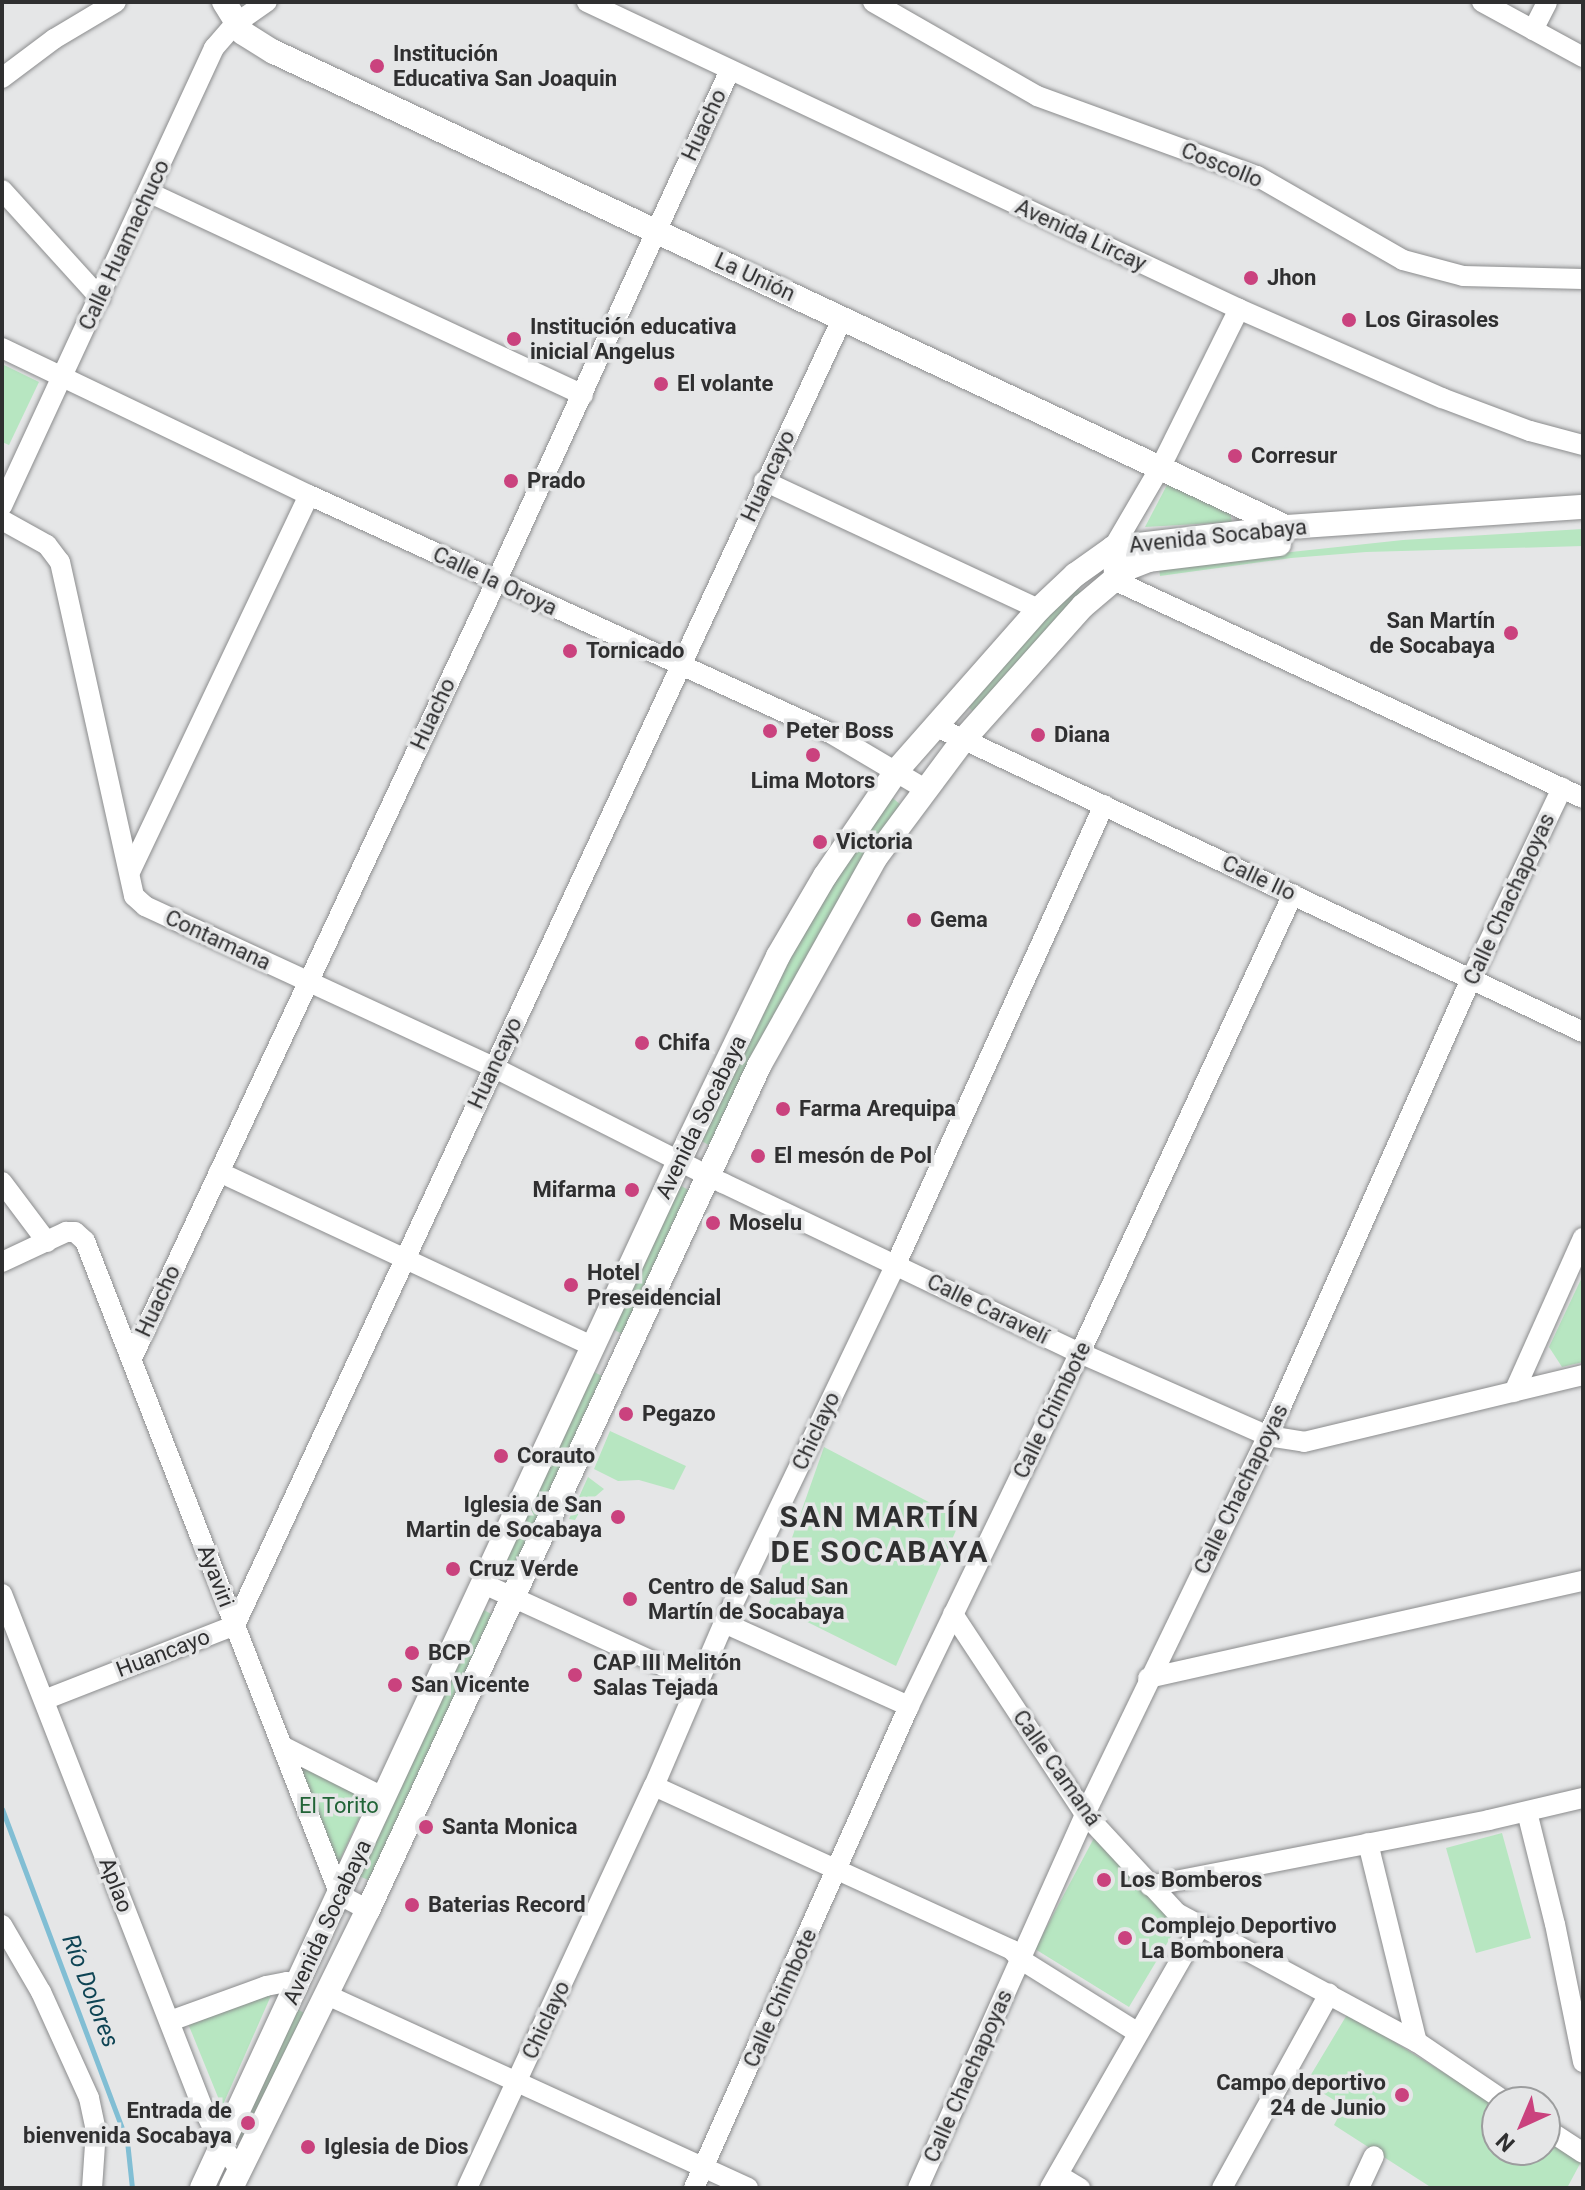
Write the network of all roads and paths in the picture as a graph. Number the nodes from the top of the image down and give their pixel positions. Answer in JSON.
{"nodes":[{"id":1,"x":116,"y":2,"type":"edge"},
{"id":2,"x":267,"y":2,"type":"edge"},
{"id":3,"x":587,"y":2,"type":"edge"},
{"id":4,"x":873,"y":2,"type":"edge"},
{"id":5,"x":1482,"y":2,"type":"edge"},
{"id":6,"x":1547,"y":2,"type":"edge"},
{"id":7,"x":230,"y":13,"type":"edge"},
{"id":8,"x":1533,"y":30,"type":"junction"},
{"id":9,"x":1583,"y":57,"type":"edge"},
{"id":10,"x":730,"y":70,"type":"junction"},
{"id":11,"x":2,"y":78,"type":"edge"},
{"id":12,"x":2,"y":190,"type":"edge"},
{"id":13,"x":148,"y":192,"type":"junction"},
{"id":14,"x":656,"y":231,"type":"junction"},
{"id":15,"x":1583,"y":279,"type":"edge"},
{"id":16,"x":100,"y":298,"type":"junction"},
{"id":17,"x":1239,"y":309,"type":"junction"},
{"id":18,"x":843,"y":317,"type":"junction"},
{"id":19,"x":2,"y":348,"type":"edge"},
{"id":20,"x":63,"y":378,"type":"junction"},
{"id":21,"x":583,"y":395,"type":"junction"},
{"id":22,"x":1583,"y":445,"type":"edge"},
{"id":23,"x":1161,"y":466,"type":"junction"},
{"id":24,"x":764,"y":481,"type":"junction"},
{"id":25,"x":309,"y":495,"type":"junction"},
{"id":26,"x":2,"y":506,"type":"edge"},
{"id":27,"x":1583,"y":507,"type":"edge"},
{"id":28,"x":2,"y":520,"type":"edge"},
{"id":29,"x":1583,"y":523,"type":"edge"},
{"id":30,"x":1288,"y":535,"type":"junction"},
{"id":31,"x":1113,"y":548,"type":"junction"},
{"id":32,"x":1114,"y":580,"type":"junction"},
{"id":33,"x":496,"y":582,"type":"junction"},
{"id":34,"x":1039,"y":609,"type":"junction"},
{"id":35,"x":681,"y":666,"type":"junction"},
{"id":36,"x":935,"y":726,"type":"junction"},
{"id":37,"x":964,"y":739,"type":"junction"},
{"id":38,"x":897,"y":770,"type":"junction"},
{"id":39,"x":1562,"y":788,"type":"junction"},
{"id":40,"x":925,"y":789,"type":"junction"},
{"id":41,"x":1583,"y":798,"type":"edge"},
{"id":42,"x":1104,"y":805,"type":"junction"},
{"id":43,"x":130,"y":872,"type":"junction"},
{"id":44,"x":1293,"y":894,"type":"junction"},
{"id":45,"x":1471,"y":979,"type":"junction"},
{"id":46,"x":307,"y":981,"type":"junction"},
{"id":47,"x":1583,"y":1032,"type":"edge"},
{"id":48,"x":493,"y":1067,"type":"junction"},
{"id":49,"x":680,"y":1159,"type":"junction"},
{"id":50,"x":219,"y":1172,"type":"junction"},
{"id":51,"x":709,"y":1175,"type":"junction"},
{"id":52,"x":2,"y":1182,"type":"edge"},
{"id":53,"x":1583,"y":1238,"type":"edge"},
{"id":54,"x":47,"y":1242,"type":"junction"},
{"id":55,"x":403,"y":1259,"type":"junction"},
{"id":56,"x":2,"y":1262,"type":"edge"},
{"id":57,"x":896,"y":1264,"type":"junction"},
{"id":58,"x":594,"y":1347,"type":"junction"},
{"id":59,"x":1080,"y":1353,"type":"junction"},
{"id":60,"x":133,"y":1356,"type":"junction"},
{"id":61,"x":1583,"y":1375,"type":"edge"},
{"id":62,"x":1514,"y":1392,"type":"junction"},
{"id":63,"x":1268,"y":1436,"type":"junction"},
{"id":64,"x":1583,"y":1581,"type":"edge"},
{"id":65,"x":484,"y":1584,"type":"junction"},
{"id":66,"x":2,"y":1594,"type":"edge"},
{"id":67,"x":513,"y":1598,"type":"junction"},
{"id":68,"x":953,"y":1614,"type":"junction"},
{"id":69,"x":724,"y":1623,"type":"junction"},
{"id":70,"x":235,"y":1625,"type":"junction"},
{"id":71,"x":1148,"y":1678,"type":"junction"},
{"id":72,"x":698,"y":1682,"type":"junction"},
{"id":73,"x":44,"y":1700,"type":"junction"},
{"id":74,"x":909,"y":1706,"type":"junction"},
{"id":75,"x":284,"y":1747,"type":"junction"},
{"id":76,"x":654,"y":1786,"type":"junction"},
{"id":77,"x":383,"y":1797,"type":"junction"},
{"id":78,"x":1583,"y":1798,"type":"edge"},
{"id":79,"x":1527,"y":1812,"type":"junction"},
{"id":80,"x":1085,"y":1814,"type":"junction"},
{"id":81,"x":1368,"y":1843,"type":"junction"},
{"id":82,"x":838,"y":1869,"type":"junction"},
{"id":83,"x":1150,"y":1886,"type":"junction"},
{"id":84,"x":340,"y":1895,"type":"junction"},
{"id":85,"x":368,"y":1910,"type":"junction"},
{"id":86,"x":2,"y":1925,"type":"edge"},
{"id":87,"x":1199,"y":1928,"type":"junction"},
{"id":88,"x":1020,"y":1959,"type":"junction"},
{"id":89,"x":298,"y":1986,"type":"junction"},
{"id":90,"x":1329,"y":1994,"type":"junction"},
{"id":91,"x":327,"y":1995,"type":"junction"},
{"id":92,"x":170,"y":2021,"type":"junction"},
{"id":93,"x":1137,"y":2032,"type":"junction"},
{"id":94,"x":1417,"y":2042,"type":"junction"},
{"id":95,"x":1583,"y":2062,"type":"edge"},
{"id":96,"x":518,"y":2082,"type":"junction"},
{"id":97,"x":1482,"y":2086,"type":"edge"},
{"id":98,"x":1561,"y":2139,"type":"edge"},
{"id":99,"x":222,"y":2146,"type":"junction"},
{"id":100,"x":1583,"y":2153,"type":"edge"},
{"id":101,"x":1374,"y":2156,"type":"dead end"},
{"id":102,"x":704,"y":2167,"type":"junction"},
{"id":103,"x":236,"y":2180,"type":"edge"},
{"id":104,"x":1054,"y":2181,"type":"edge"},
{"id":105,"x":92,"y":2188,"type":"edge"},
{"id":106,"x":202,"y":2188,"type":"edge"},
{"id":107,"x":467,"y":2188,"type":"edge"},
{"id":108,"x":694,"y":2188,"type":"edge"},
{"id":109,"x":748,"y":2188,"type":"edge"},
{"id":110,"x":918,"y":2188,"type":"edge"},
{"id":111,"x":1080,"y":2188,"type":"edge"},
{"id":112,"x":1222,"y":2188,"type":"edge"},
{"id":113,"x":1359,"y":2188,"type":"edge"}],
"edges":[{"from":1,"to":11,"type":"street"},
{"from":2,"to":7,"type":"street","name":"Calle Huamachuco"},
{"from":3,"to":10,"type":"street","name":"Avenida Lircay"},
{"from":4,"to":15,"type":"street","name":"Coscollo"},
{"from":5,"to":8,"type":"street"},
{"from":6,"to":8,"type":"street"},
{"from":7,"to":13,"type":"street","name":"Calle Huamachuco"},
{"from":7,"to":14,"type":"main road","name":"La Unión"},
{"from":8,"to":9,"type":"street"},
{"from":10,"to":14,"type":"street","name":"Huacho"},
{"from":10,"to":17,"type":"street","name":"Avenida Lircay"},
{"from":12,"to":16,"type":"street"},
{"from":13,"to":16,"type":"street","name":"Calle Huamachuco"},
{"from":13,"to":21,"type":"street"},
{"from":14,"to":18,"type":"main road","name":"La Unión"},
{"from":14,"to":21,"type":"street","name":"Huacho"},
{"from":16,"to":20,"type":"street","name":"Calle Huamachuco"},
{"from":17,"to":22,"type":"street","name":"Avenida Lircay"},
{"from":17,"to":23,"type":"street"},
{"from":18,"to":23,"type":"main road","name":"La Unión"},
{"from":18,"to":24,"type":"street","name":"Huancayo"},
{"from":19,"to":20,"type":"street","name":"Calle la Oroya"},
{"from":20,"to":25,"type":"street","name":"Calle la Oroya"},
{"from":20,"to":26,"type":"street","name":"Calle Huamachuco"},
{"from":21,"to":33,"type":"street","name":"Huacho"},
{"from":23,"to":30,"type":"main road","name":"La Unión"},
{"from":23,"to":31,"type":"street"},
{"from":24,"to":34,"type":"street"},
{"from":24,"to":35,"type":"street","name":"Huancayo"},
{"from":25,"to":33,"type":"street","name":"Calle la Oroya"},
{"from":25,"to":43,"type":"street"},
{"from":27,"to":30,"type":"main road","name":"Avenida Socabaya"},
{"from":28,"to":43,"type":"street","name":"Contamana"},
{"from":29,"to":30,"type":"main road","name":"Avenida Socabaya"},
{"from":30,"to":31,"type":"main road","name":"Avenida Socabaya"},
{"from":30,"to":32,"type":"main road","name":"Avenida Socabaya"},
{"from":31,"to":32,"type":"street"},
{"from":31,"to":34,"type":"main road","name":"Avenida Socabaya"},
{"from":32,"to":37,"type":"main road","name":"Avenida Socabaya"},
{"from":32,"to":39,"type":"street"},
{"from":33,"to":35,"type":"street","name":"Calle la Oroya"},
{"from":33,"to":46,"type":"street","name":"Huacho"},
{"from":34,"to":36,"type":"main road","name":"Avenida Socabaya"},
{"from":35,"to":38,"type":"street","name":"Calle la Oroya"},
{"from":35,"to":48,"type":"street","name":"Huancayo"},
{"from":36,"to":37,"type":"street","name":"Calle Ilo"},
{"from":36,"to":38,"type":"main road","name":"Avenida Socabaya"},
{"from":37,"to":40,"type":"main road","name":"Avenida Socabaya"},
{"from":37,"to":42,"type":"street","name":"Calle Ilo"},
{"from":38,"to":40,"type":"street","name":"Calle la Oroya"},
{"from":38,"to":49,"type":"main road","name":"Avenida Socabaya"},
{"from":39,"to":41,"type":"street"},
{"from":39,"to":45,"type":"street","name":"Calle Chachapoyas"},
{"from":40,"to":51,"type":"main road","name":"Avenida Socabaya"},
{"from":42,"to":44,"type":"street","name":"Calle Ilo"},
{"from":42,"to":57,"type":"street","name":"Chiclayo"},
{"from":43,"to":46,"type":"street","name":"Contamana"},
{"from":44,"to":45,"type":"street","name":"Calle Ilo"},
{"from":44,"to":59,"type":"street","name":"Calle Chimbote"},
{"from":45,"to":47,"type":"street","name":"Calle Ilo"},
{"from":45,"to":63,"type":"street","name":"Calle Chachapoyas"},
{"from":46,"to":48,"type":"street","name":"Contamana"},
{"from":46,"to":50,"type":"street","name":"Huacho"},
{"from":48,"to":49,"type":"street","name":"Contamana"},
{"from":48,"to":55,"type":"street","name":"Huancayo"},
{"from":49,"to":51,"type":"street","name":"Calle Caravelí"},
{"from":49,"to":58,"type":"main road","name":"Avenida Socabaya"},
{"from":50,"to":55,"type":"street"},
{"from":50,"to":60,"type":"street","name":"Huacho"},
{"from":51,"to":57,"type":"street","name":"Calle Caravelí"},
{"from":51,"to":67,"type":"main road","name":"Avenida Socabaya"},
{"from":52,"to":54,"type":"street"},
{"from":53,"to":62,"type":"street"},
{"from":54,"to":56,"type":"street"},
{"from":54,"to":60,"type":"street","name":"Ayaviri"},
{"from":55,"to":58,"type":"street"},
{"from":55,"to":70,"type":"street","name":"Huancayo"},
{"from":57,"to":59,"type":"street","name":"Calle Caravelí"},
{"from":57,"to":69,"type":"street","name":"Chiclayo"},
{"from":58,"to":65,"type":"main road","name":"Avenida Socabaya"},
{"from":59,"to":63,"type":"street","name":"Calle Caravelí"},
{"from":59,"to":68,"type":"street","name":"Calle Chimbote"},
{"from":60,"to":70,"type":"street","name":"Ayaviri"},
{"from":61,"to":62,"type":"street","name":"Calle Caravelí"},
{"from":62,"to":63,"type":"street","name":"Calle Caravelí"},
{"from":63,"to":71,"type":"street","name":"Calle Chachapoyas"},
{"from":64,"to":71,"type":"street"},
{"from":65,"to":67,"type":"street"},
{"from":65,"to":77,"type":"main road","name":"Avenida Socabaya"},
{"from":66,"to":73,"type":"street","name":"Aplao"},
{"from":67,"to":72,"type":"street"},
{"from":67,"to":85,"type":"main road","name":"Avenida Socabaya"},
{"from":68,"to":74,"type":"street","name":"Calle Chimbote"},
{"from":68,"to":80,"type":"street","name":"Calle Camaná"},
{"from":69,"to":72,"type":"street","name":"Chiclayo"},
{"from":69,"to":74,"type":"street"},
{"from":70,"to":73,"type":"street","name":"Huancayo"},
{"from":70,"to":75,"type":"street","name":"Ayaviri"},
{"from":71,"to":80,"type":"street","name":"Calle Chachapoyas"},
{"from":72,"to":76,"type":"street","name":"Chiclayo"},
{"from":73,"to":92,"type":"street","name":"Aplao"},
{"from":74,"to":82,"type":"street","name":"Calle Chimbote"},
{"from":75,"to":77,"type":"street"},
{"from":75,"to":84,"type":"street","name":"Ayaviri"},
{"from":76,"to":82,"type":"street"},
{"from":76,"to":96,"type":"street","name":"Chiclayo"},
{"from":77,"to":84,"type":"main road","name":"Avenida Socabaya"},
{"from":78,"to":79,"type":"street"},
{"from":79,"to":81,"type":"street"},
{"from":79,"to":95,"type":"street"},
{"from":80,"to":83,"type":"street","name":"Calle Camaná"},
{"from":80,"to":88,"type":"street","name":"Calle Chachapoyas"},
{"from":81,"to":83,"type":"street"},
{"from":81,"to":94,"type":"street"},
{"from":82,"to":88,"type":"street"},
{"from":82,"to":102,"type":"street","name":"Calle Chimbote"},
{"from":83,"to":87,"type":"street","name":"Calle Camaná"},
{"from":84,"to":85,"type":"street"},
{"from":84,"to":89,"type":"main road","name":"Avenida Socabaya"},
{"from":85,"to":91,"type":"main road","name":"Avenida Socabaya"},
{"from":86,"to":105,"type":"street"},
{"from":87,"to":90,"type":"street","name":"Calle Camaná"},
{"from":87,"to":93,"type":"street"},
{"from":88,"to":93,"type":"street"},
{"from":88,"to":110,"type":"street","name":"Calle Chachapoyas"},
{"from":89,"to":92,"type":"street"},
{"from":89,"to":99,"type":"main road","name":"Avenida Socabaya"},
{"from":90,"to":94,"type":"street","name":"Calle Camaná"},
{"from":90,"to":112,"type":"street"},
{"from":91,"to":96,"type":"street"},
{"from":91,"to":103,"type":"main road","name":"Avenida Socabaya"},
{"from":92,"to":99,"type":"street","name":"Aplao"},
{"from":93,"to":104,"type":"street"},
{"from":94,"to":97,"type":"street","name":"Calle Camaná"},
{"from":96,"to":102,"type":"street"},
{"from":96,"to":107,"type":"street","name":"Chiclayo"},
{"from":98,"to":100,"type":"street"},
{"from":99,"to":103,"type":"street","name":"Aplao"},
{"from":99,"to":106,"type":"main road","name":"Avenida Socabaya"},
{"from":101,"to":113,"type":"street"},
{"from":102,"to":108,"type":"street","name":"Calle Chimbote"},
{"from":102,"to":109,"type":"street"},
{"from":104,"to":111,"type":"street"}]}
